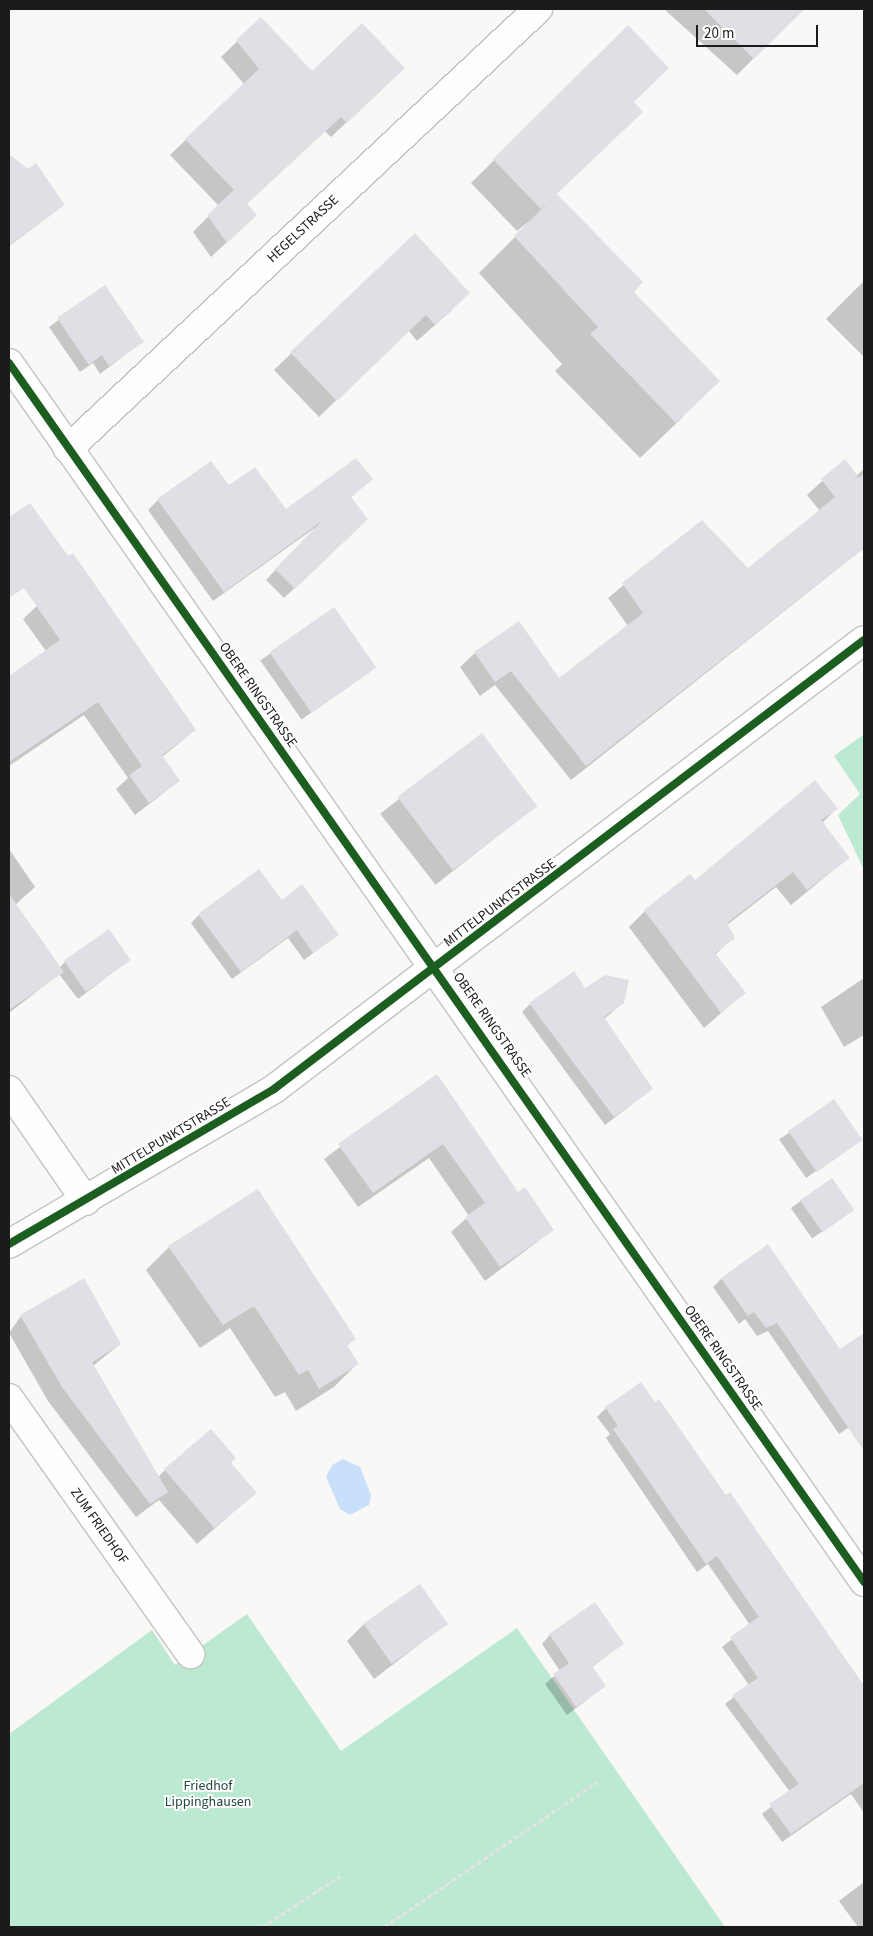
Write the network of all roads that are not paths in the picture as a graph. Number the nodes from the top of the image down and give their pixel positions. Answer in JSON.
{"nodes":[{"id":1,"x":538,"y":9,"type":"edge"},
{"id":2,"x":9,"y":363,"type":"edge"},
{"id":3,"x":68,"y":449,"type":"junction"},
{"id":4,"x":864,"y":640,"type":"edge"},
{"id":5,"x":436,"y":968,"type":"junction"},
{"id":6,"x":9,"y":1090,"type":"edge"},
{"id":7,"x":86,"y":1201,"type":"junction"},
{"id":8,"x":9,"y":1244,"type":"edge"},
{"id":9,"x":9,"y":1398,"type":"edge"},
{"id":10,"x":864,"y":1582,"type":"edge"},
{"id":11,"x":190,"y":1654,"type":"dead end"}],
"edges":[{"from":1,"to":3,"type":"street","name":"HEGELSTRASSE"},
{"from":2,"to":3,"type":"street","name":"OBERE RINGSTRASSE"},
{"from":3,"to":5,"type":"street","name":"OBERE RINGSTRASSE"},
{"from":4,"to":5,"type":"street","name":"MITTELPUNKTSTRASSE"},
{"from":5,"to":7,"type":"street","name":"MITTELPUNKTSTRASSE"},
{"from":5,"to":10,"type":"street","name":"OBERE RINGSTRASSE"},
{"from":6,"to":7,"type":"street"},
{"from":7,"to":8,"type":"street","name":"MITTELPUNKTSTRASSE"},
{"from":9,"to":11,"type":"street","name":"ZUM FRIEDHOF"}]}
